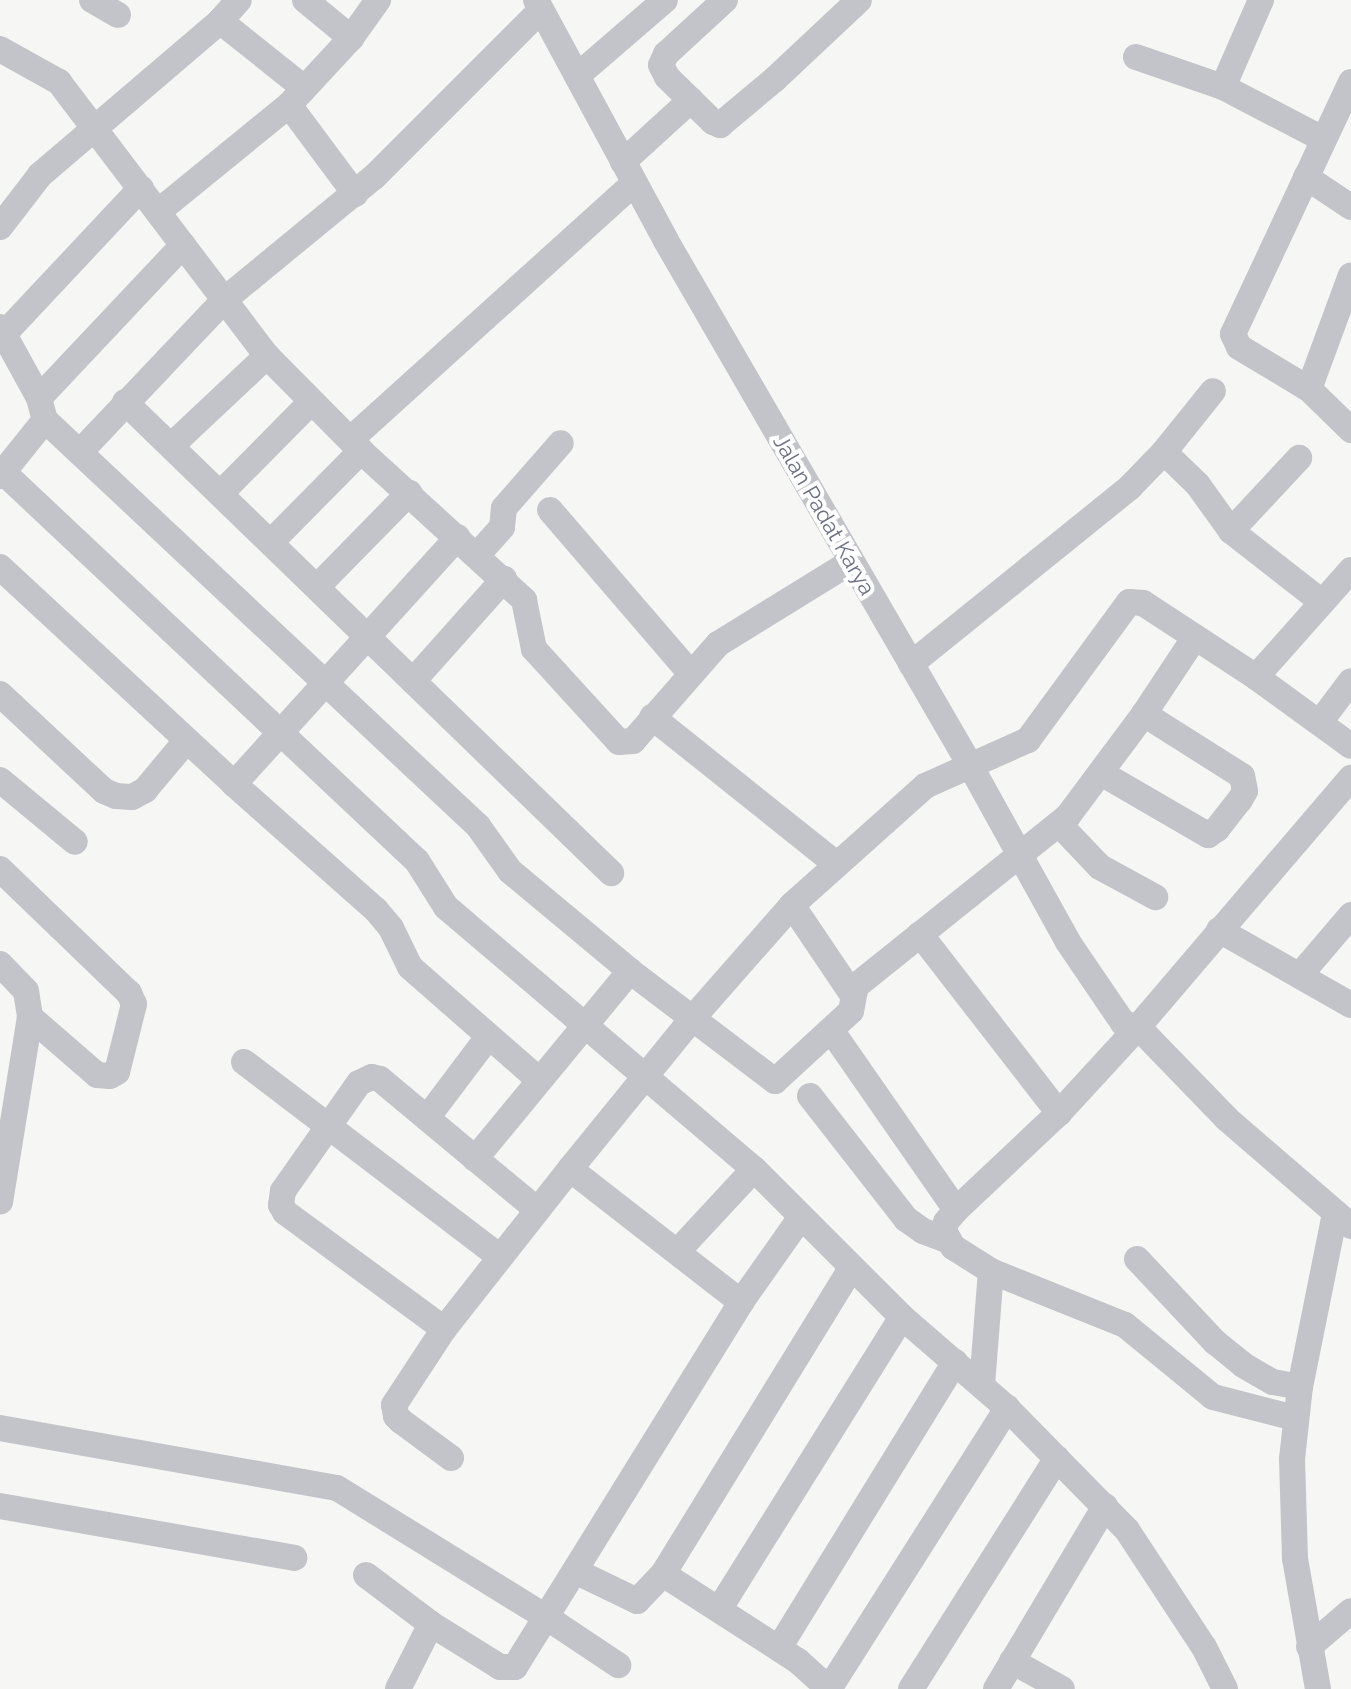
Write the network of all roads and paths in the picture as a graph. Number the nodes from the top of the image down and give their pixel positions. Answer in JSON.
{"nodes":[{"id":1,"x":92,"y":0,"type":"edge"},
{"id":2,"x":239,"y":0,"type":"edge"},
{"id":3,"x":305,"y":0,"type":"edge"},
{"id":4,"x":378,"y":0,"type":"edge"},
{"id":5,"x":665,"y":0,"type":"edge"},
{"id":6,"x":725,"y":0,"type":"edge"},
{"id":7,"x":859,"y":0,"type":"edge"},
{"id":8,"x":1261,"y":0,"type":"edge"},
{"id":9,"x":539,"y":5,"type":"edge"},
{"id":10,"x":118,"y":15,"type":"dead end"},
{"id":11,"x":220,"y":21,"type":"junction"},
{"id":12,"x":351,"y":38,"type":"junction"},
{"id":13,"x":0,"y":49,"type":"edge"},
{"id":14,"x":1136,"y":57,"type":"dead end"},
{"id":15,"x":577,"y":76,"type":"junction"},
{"id":16,"x":1350,"y":85,"type":"edge"},
{"id":17,"x":1223,"y":87,"type":"junction"},
{"id":18,"x":296,"y":96,"type":"junction"},
{"id":19,"x":691,"y":100,"type":"junction"},
{"id":20,"x":94,"y":126,"type":"junction"},
{"id":21,"x":1323,"y":139,"type":"junction"},
{"id":22,"x":628,"y":172,"type":"junction"},
{"id":23,"x":1306,"y":177,"type":"junction"},
{"id":24,"x":141,"y":188,"type":"junction"},
{"id":25,"x":355,"y":194,"type":"junction"},
{"id":26,"x":1351,"y":207,"type":"edge"},
{"id":27,"x":159,"y":211,"type":"junction"},
{"id":28,"x":0,"y":227,"type":"edge"},
{"id":29,"x":183,"y":245,"type":"junction"},
{"id":30,"x":1351,"y":275,"type":"edge"},
{"id":31,"x":224,"y":300,"type":"junction"},
{"id":32,"x":2,"y":331,"type":"edge"},
{"id":33,"x":267,"y":356,"type":"junction"},
{"id":34,"x":1309,"y":389,"type":"junction"},
{"id":35,"x":1213,"y":391,"type":"dead end"},
{"id":36,"x":125,"y":402,"type":"junction"},
{"id":37,"x":311,"y":402,"type":"junction"},
{"id":38,"x":42,"y":409,"type":"junction"},
{"id":39,"x":1351,"y":430,"type":"edge"},
{"id":40,"x":561,"y":443,"type":"dead end"},
{"id":41,"x":356,"y":445,"type":"junction"},
{"id":42,"x":171,"y":446,"type":"junction"},
{"id":43,"x":80,"y":452,"type":"junction"},
{"id":44,"x":1164,"y":452,"type":"junction"},
{"id":45,"x":1299,"y":458,"type":"dead end"},
{"id":46,"x":1,"y":474,"type":"edge"},
{"id":47,"x":221,"y":493,"type":"junction"},
{"id":48,"x":409,"y":493,"type":"junction"},
{"id":49,"x":550,"y":510,"type":"dead end"},
{"id":50,"x":1231,"y":531,"type":"junction"},
{"id":51,"x":272,"y":541,"type":"junction"},
{"id":52,"x":468,"y":546,"type":"junction"},
{"id":53,"x":851,"y":562,"type":"junction"},
{"id":54,"x":0,"y":567,"type":"edge"},
{"id":55,"x":1351,"y":570,"type":"edge"},
{"id":56,"x":504,"y":579,"type":"junction"},
{"id":57,"x":317,"y":587,"type":"junction"},
{"id":58,"x":1322,"y":602,"type":"junction"},
{"id":59,"x":368,"y":637,"type":"junction"},
{"id":60,"x":1195,"y":637,"type":"junction"},
{"id":61,"x":911,"y":664,"type":"junction"},
{"id":62,"x":690,"y":673,"type":"junction"},
{"id":63,"x":1256,"y":677,"type":"junction"},
{"id":64,"x":413,"y":681,"type":"junction"},
{"id":65,"x":1351,"y":681,"type":"edge"},
{"id":66,"x":327,"y":682,"type":"junction"},
{"id":67,"x":0,"y":694,"type":"edge"},
{"id":68,"x":1144,"y":714,"type":"junction"},
{"id":69,"x":652,"y":717,"type":"junction"},
{"id":70,"x":1320,"y":722,"type":"junction"},
{"id":71,"x":281,"y":733,"type":"junction"},
{"id":72,"x":187,"y":740,"type":"junction"},
{"id":73,"x":1351,"y":746,"type":"edge"},
{"id":74,"x":970,"y":765,"type":"junction"},
{"id":75,"x":1101,"y":773,"type":"junction"},
{"id":76,"x":1351,"y":778,"type":"edge"},
{"id":77,"x":0,"y":780,"type":"edge"},
{"id":78,"x":234,"y":784,"type":"junction"},
{"id":79,"x":1059,"y":824,"type":"junction"},
{"id":80,"x":75,"y":842,"type":"dead end"},
{"id":81,"x":1019,"y":856,"type":"junction"},
{"id":82,"x":835,"y":863,"type":"junction"},
{"id":83,"x":0,"y":869,"type":"edge"},
{"id":84,"x":611,"y":873,"type":"dead end"},
{"id":85,"x":1155,"y":897,"type":"dead end"},
{"id":86,"x":792,"y":905,"type":"junction"},
{"id":87,"x":1350,"y":917,"type":"edge"},
{"id":88,"x":1219,"y":930,"type":"junction"},
{"id":89,"x":920,"y":934,"type":"junction"},
{"id":90,"x":0,"y":964,"type":"edge"},
{"id":91,"x":630,"y":971,"type":"junction"},
{"id":92,"x":1300,"y":975,"type":"junction"},
{"id":93,"x":852,"y":994,"type":"junction"},
{"id":94,"x":1351,"y":1005,"type":"edge"},
{"id":95,"x":30,"y":1017,"type":"junction"},
{"id":96,"x":691,"y":1020,"type":"junction"},
{"id":97,"x":584,"y":1023,"type":"junction"},
{"id":98,"x":1130,"y":1025,"type":"junction"},
{"id":99,"x":831,"y":1030,"type":"junction"},
{"id":100,"x":488,"y":1037,"type":"junction"},
{"id":101,"x":244,"y":1062,"type":"dead end"},
{"id":102,"x":646,"y":1074,"type":"junction"},
{"id":103,"x":539,"y":1080,"type":"junction"},
{"id":104,"x":810,"y":1096,"type":"dead end"},
{"id":105,"x":1059,"y":1113,"type":"junction"},
{"id":106,"x":427,"y":1118,"type":"junction"},
{"id":107,"x":329,"y":1126,"type":"junction"},
{"id":108,"x":475,"y":1159,"type":"junction"},
{"id":109,"x":570,"y":1169,"type":"junction"},
{"id":110,"x":754,"y":1169,"type":"junction"},
{"id":111,"x":0,"y":1202,"type":"edge"},
{"id":112,"x":537,"y":1210,"type":"junction"},
{"id":113,"x":956,"y":1210,"type":"junction"},
{"id":114,"x":801,"y":1217,"type":"junction"},
{"id":115,"x":1343,"y":1220,"type":"edge"},
{"id":116,"x":946,"y":1240,"type":"junction"},
{"id":117,"x":677,"y":1252,"type":"junction"},
{"id":118,"x":500,"y":1257,"type":"junction"},
{"id":119,"x":1137,"y":1259,"type":"dead end"},
{"id":120,"x":851,"y":1268,"type":"junction"},
{"id":121,"x":991,"y":1271,"type":"junction"},
{"id":122,"x":741,"y":1302,"type":"junction"},
{"id":123,"x":902,"y":1317,"type":"junction"},
{"id":124,"x":444,"y":1329,"type":"junction"},
{"id":125,"x":955,"y":1362,"type":"junction"},
{"id":126,"x":982,"y":1385,"type":"junction"},
{"id":127,"x":1300,"y":1387,"type":"junction"},
{"id":128,"x":1007,"y":1408,"type":"junction"},
{"id":129,"x":1295,"y":1418,"type":"junction"},
{"id":130,"x":0,"y":1428,"type":"edge"},
{"id":131,"x":451,"y":1458,"type":"dead end"},
{"id":132,"x":1057,"y":1458,"type":"junction"},
{"id":133,"x":0,"y":1506,"type":"edge"},
{"id":134,"x":1105,"y":1506,"type":"junction"},
{"id":135,"x":294,"y":1558,"type":"dead end"},
{"id":136,"x":575,"y":1571,"type":"junction"},
{"id":137,"x":663,"y":1574,"type":"junction"},
{"id":138,"x":366,"y":1575,"type":"dead end"},
{"id":139,"x":720,"y":1608,"type":"junction"},
{"id":140,"x":1351,"y":1611,"type":"edge"},
{"id":141,"x":546,"y":1617,"type":"junction"},
{"id":142,"x":431,"y":1624,"type":"junction"},
{"id":143,"x":1309,"y":1647,"type":"junction"},
{"id":144,"x":779,"y":1648,"type":"junction"},
{"id":145,"x":1012,"y":1661,"type":"junction"},
{"id":146,"x":618,"y":1665,"type":"dead end"},
{"id":147,"x":398,"y":1689,"type":"edge"},
{"id":148,"x":829,"y":1689,"type":"edge"},
{"id":149,"x":911,"y":1689,"type":"edge"},
{"id":150,"x":996,"y":1689,"type":"edge"},
{"id":151,"x":1062,"y":1689,"type":"edge"},
{"id":152,"x":1225,"y":1689,"type":"edge"},
{"id":153,"x":1318,"y":1689,"type":"edge"}],
"edges":[{"from":1,"to":10,"type":"street"},
{"from":2,"to":11,"type":"street"},
{"from":3,"to":12,"type":"street"},
{"from":4,"to":12,"type":"street"},
{"from":5,"to":15,"type":"street"},
{"from":6,"to":19,"type":"street"},
{"from":7,"to":19,"type":"street"},
{"from":8,"to":17,"type":"street"},
{"from":9,"to":15,"type":"street","name":"Jalan Padat Karya"},
{"from":9,"to":25,"type":"street"},
{"from":11,"to":18,"type":"street"},
{"from":11,"to":20,"type":"street"},
{"from":12,"to":18,"type":"street"},
{"from":13,"to":20,"type":"street"},
{"from":14,"to":17,"type":"street"},
{"from":15,"to":22,"type":"street","name":"Jalan Padat Karya"},
{"from":16,"to":21,"type":"street"},
{"from":17,"to":21,"type":"street"},
{"from":18,"to":25,"type":"street"},
{"from":18,"to":27,"type":"street"},
{"from":19,"to":22,"type":"street"},
{"from":20,"to":24,"type":"street"},
{"from":20,"to":28,"type":"street"},
{"from":21,"to":23,"type":"street"},
{"from":22,"to":41,"type":"street"},
{"from":22,"to":53,"type":"street","name":"Jalan Padat Karya"},
{"from":23,"to":26,"type":"street"},
{"from":23,"to":34,"type":"street"},
{"from":24,"to":27,"type":"street"},
{"from":24,"to":32,"type":"street"},
{"from":25,"to":31,"type":"street"},
{"from":27,"to":29,"type":"street"},
{"from":29,"to":31,"type":"street"},
{"from":29,"to":38,"type":"street"},
{"from":30,"to":34,"type":"street"},
{"from":31,"to":33,"type":"street"},
{"from":31,"to":36,"type":"street"},
{"from":32,"to":38,"type":"street"},
{"from":33,"to":37,"type":"street"},
{"from":33,"to":42,"type":"street"},
{"from":34,"to":39,"type":"street"},
{"from":35,"to":44,"type":"street"},
{"from":36,"to":42,"type":"street"},
{"from":36,"to":43,"type":"street"},
{"from":37,"to":41,"type":"street"},
{"from":37,"to":47,"type":"street"},
{"from":38,"to":43,"type":"street"},
{"from":38,"to":46,"type":"street"},
{"from":40,"to":52,"type":"street"},
{"from":41,"to":48,"type":"street"},
{"from":41,"to":51,"type":"street"},
{"from":42,"to":47,"type":"street"},
{"from":43,"to":66,"type":"street"},
{"from":44,"to":50,"type":"street"},
{"from":44,"to":61,"type":"street"},
{"from":45,"to":50,"type":"street"},
{"from":46,"to":71,"type":"street"},
{"from":47,"to":51,"type":"street"},
{"from":48,"to":52,"type":"street"},
{"from":48,"to":57,"type":"street"},
{"from":49,"to":62,"type":"street"},
{"from":50,"to":58,"type":"street"},
{"from":51,"to":57,"type":"street"},
{"from":52,"to":56,"type":"street"},
{"from":52,"to":59,"type":"street"},
{"from":53,"to":61,"type":"street","name":"Jalan Padat Karya"},
{"from":53,"to":62,"type":"street"},
{"from":54,"to":72,"type":"street"},
{"from":55,"to":58,"type":"street"},
{"from":56,"to":64,"type":"street"},
{"from":56,"to":69,"type":"street"},
{"from":57,"to":59,"type":"street"},
{"from":58,"to":63,"type":"street"},
{"from":59,"to":64,"type":"street"},
{"from":59,"to":66,"type":"street"},
{"from":60,"to":63,"type":"street"},
{"from":60,"to":68,"type":"street"},
{"from":60,"to":74,"type":"street"},
{"from":61,"to":74,"type":"street","name":"Jalan Padat Karya"},
{"from":62,"to":69,"type":"street"},
{"from":63,"to":70,"type":"street"},
{"from":64,"to":84,"type":"street"},
{"from":65,"to":70,"type":"street"},
{"from":66,"to":71,"type":"street"},
{"from":66,"to":91,"type":"street"},
{"from":67,"to":72,"type":"street"},
{"from":68,"to":75,"type":"street"},
{"from":68,"to":75,"type":"street"},
{"from":69,"to":82,"type":"street"},
{"from":70,"to":73,"type":"street"},
{"from":71,"to":78,"type":"street"},
{"from":71,"to":97,"type":"street"},
{"from":72,"to":78,"type":"street"},
{"from":74,"to":81,"type":"street","name":"Jalan Padat Karya"},
{"from":74,"to":82,"type":"street"},
{"from":75,"to":79,"type":"street"},
{"from":76,"to":88,"type":"street"},
{"from":77,"to":80,"type":"street"},
{"from":78,"to":100,"type":"street"},
{"from":79,"to":81,"type":"street"},
{"from":79,"to":85,"type":"street"},
{"from":81,"to":89,"type":"street"},
{"from":81,"to":98,"type":"street","name":"Jalan Padat Karya"},
{"from":82,"to":86,"type":"street"},
{"from":83,"to":95,"type":"street"},
{"from":86,"to":93,"type":"street"},
{"from":86,"to":96,"type":"street"},
{"from":87,"to":92,"type":"street"},
{"from":88,"to":92,"type":"street"},
{"from":88,"to":98,"type":"street"},
{"from":89,"to":93,"type":"street"},
{"from":89,"to":105,"type":"street"},
{"from":90,"to":95,"type":"street"},
{"from":91,"to":96,"type":"street"},
{"from":91,"to":97,"type":"street"},
{"from":92,"to":94,"type":"street"},
{"from":93,"to":99,"type":"street"},
{"from":95,"to":111,"type":"street"},
{"from":96,"to":99,"type":"street"},
{"from":96,"to":102,"type":"street"},
{"from":97,"to":102,"type":"street"},
{"from":97,"to":103,"type":"street"},
{"from":98,"to":105,"type":"street"},
{"from":98,"to":115,"type":"street","name":"Jalan Padat Karya"},
{"from":99,"to":113,"type":"street"},
{"from":100,"to":103,"type":"street"},
{"from":100,"to":106,"type":"street"},
{"from":101,"to":107,"type":"street"},
{"from":102,"to":109,"type":"street"},
{"from":102,"to":110,"type":"street"},
{"from":103,"to":108,"type":"street"},
{"from":104,"to":116,"type":"street"},
{"from":105,"to":113,"type":"street"},
{"from":106,"to":107,"type":"street"},
{"from":106,"to":108,"type":"street"},
{"from":107,"to":118,"type":"street"},
{"from":107,"to":124,"type":"street"},
{"from":108,"to":112,"type":"street"},
{"from":109,"to":112,"type":"street"},
{"from":109,"to":117,"type":"street"},
{"from":110,"to":114,"type":"street"},
{"from":110,"to":117,"type":"street"},
{"from":112,"to":118,"type":"street"},
{"from":113,"to":116,"type":"street"},
{"from":114,"to":120,"type":"street"},
{"from":114,"to":122,"type":"street"},
{"from":115,"to":127,"type":"street"},
{"from":116,"to":121,"type":"street"},
{"from":117,"to":122,"type":"street"},
{"from":118,"to":124,"type":"street"},
{"from":119,"to":127,"type":"street"},
{"from":120,"to":123,"type":"street"},
{"from":120,"to":137,"type":"street"},
{"from":121,"to":126,"type":"street"},
{"from":121,"to":129,"type":"street"},
{"from":122,"to":136,"type":"street"},
{"from":123,"to":125,"type":"street"},
{"from":123,"to":139,"type":"street"},
{"from":124,"to":131,"type":"street"},
{"from":125,"to":126,"type":"street"},
{"from":125,"to":144,"type":"street"},
{"from":126,"to":128,"type":"street"},
{"from":127,"to":129,"type":"street"},
{"from":128,"to":132,"type":"street"},
{"from":128,"to":148,"type":"street"},
{"from":129,"to":143,"type":"street"},
{"from":130,"to":141,"type":"street"},
{"from":132,"to":134,"type":"street"},
{"from":132,"to":149,"type":"street"},
{"from":133,"to":135,"type":"street"},
{"from":134,"to":145,"type":"street"},
{"from":134,"to":152,"type":"street"},
{"from":136,"to":137,"type":"street"},
{"from":136,"to":141,"type":"street"},
{"from":137,"to":139,"type":"street"},
{"from":138,"to":142,"type":"street"},
{"from":139,"to":144,"type":"street"},
{"from":140,"to":143,"type":"street"},
{"from":141,"to":142,"type":"street"},
{"from":141,"to":146,"type":"street"},
{"from":142,"to":147,"type":"street"},
{"from":143,"to":153,"type":"street"},
{"from":144,"to":148,"type":"street"},
{"from":145,"to":150,"type":"street"},
{"from":145,"to":151,"type":"street"}]}
